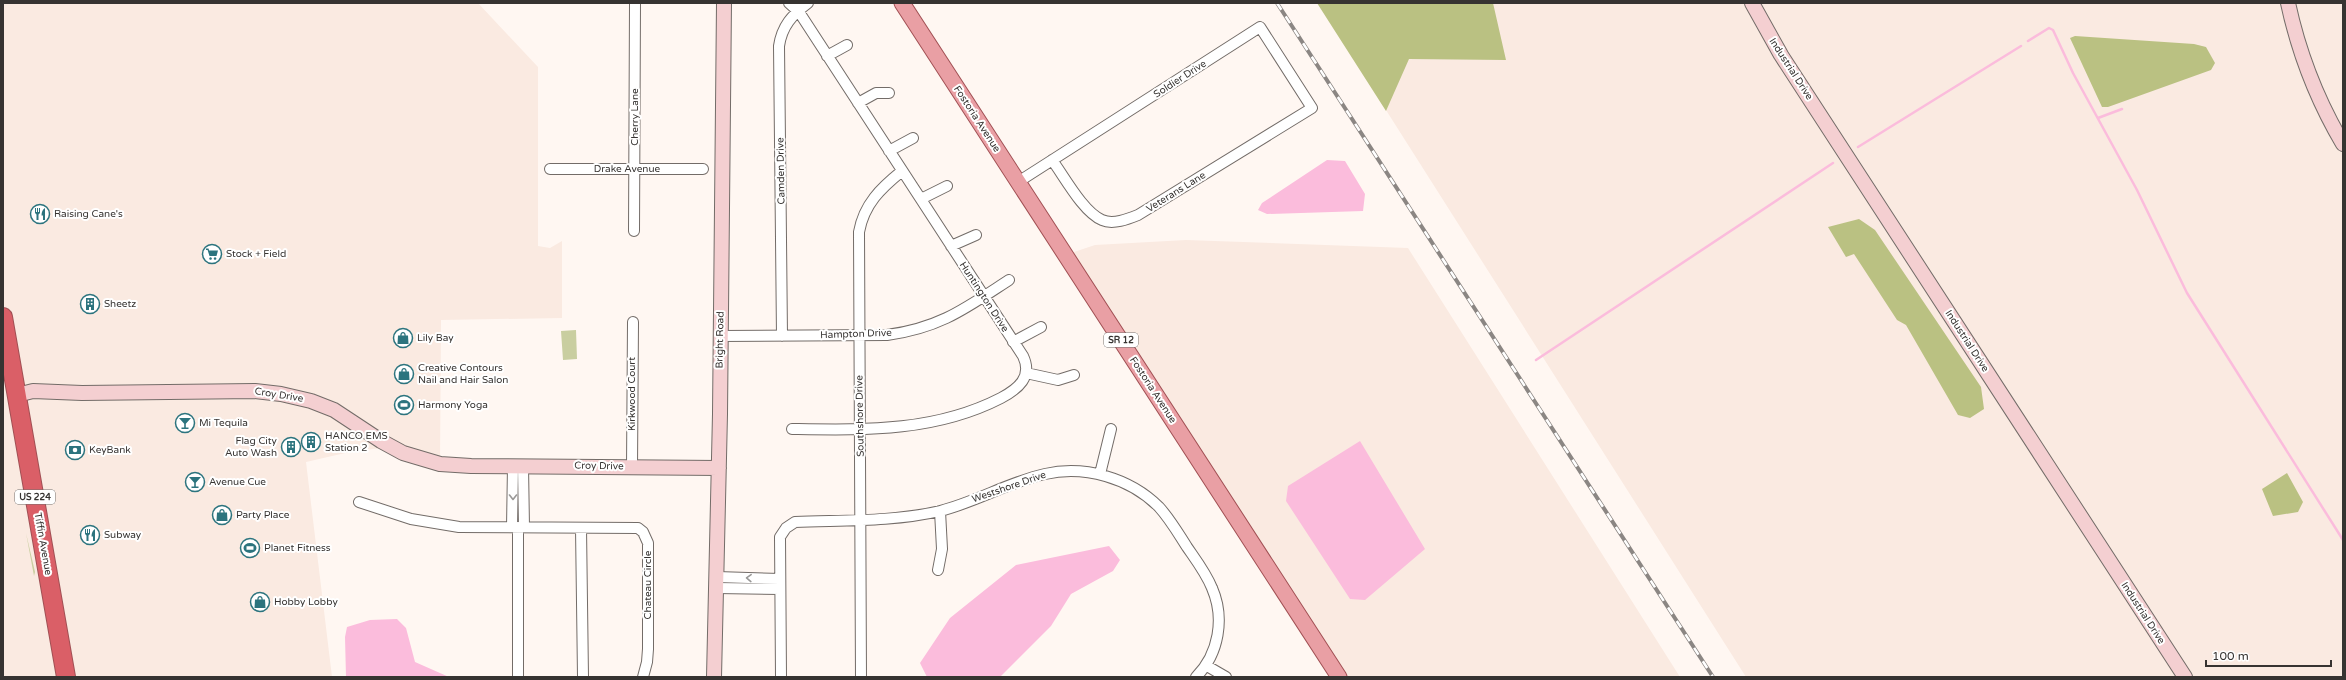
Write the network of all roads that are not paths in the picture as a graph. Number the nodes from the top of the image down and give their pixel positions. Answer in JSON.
{"nodes":[{"id":1,"x":635,"y":3,"type":"edge"},
{"id":2,"x":724,"y":3,"type":"edge"},
{"id":3,"x":789,"y":3,"type":"edge"},
{"id":4,"x":808,"y":3,"type":"edge"},
{"id":5,"x":902,"y":3,"type":"edge"},
{"id":6,"x":1752,"y":3,"type":"edge"},
{"id":7,"x":2288,"y":3,"type":"edge"},
{"id":8,"x":797,"y":8,"type":"edge"},
{"id":9,"x":847,"y":45,"type":"dead end"},
{"id":10,"x":827,"y":56,"type":"junction"},
{"id":11,"x":889,"y":93,"type":"dead end"},
{"id":12,"x":858,"y":103,"type":"junction"},
{"id":13,"x":1312,"y":108,"type":"joint"},
{"id":14,"x":913,"y":138,"type":"dead end"},
{"id":15,"x":2343,"y":144,"type":"edge"},
{"id":16,"x":889,"y":151,"type":"junction"},
{"id":17,"x":1052,"y":160,"type":"junction"},
{"id":18,"x":550,"y":169,"type":"dead end"},
{"id":19,"x":703,"y":169,"type":"dead end"},
{"id":20,"x":634,"y":170,"type":"junction"},
{"id":21,"x":902,"y":171,"type":"junction"},
{"id":22,"x":1018,"y":182,"type":"junction"},
{"id":23,"x":947,"y":186,"type":"dead end"},
{"id":24,"x":921,"y":199,"type":"junction"},
{"id":25,"x":634,"y":231,"type":"dead end"},
{"id":26,"x":976,"y":235,"type":"dead end"},
{"id":27,"x":951,"y":246,"type":"junction"},
{"id":28,"x":1009,"y":280,"type":"dead end"},
{"id":29,"x":984,"y":297,"type":"junction"},
{"id":30,"x":3,"y":317,"type":"edge"},
{"id":31,"x":633,"y":322,"type":"dead end"},
{"id":32,"x":1041,"y":328,"type":"dead end"},
{"id":33,"x":859,"y":335,"type":"junction"},
{"id":34,"x":720,"y":336,"type":"junction"},
{"id":35,"x":782,"y":336,"type":"junction"},
{"id":36,"x":1014,"y":342,"type":"junction"},
{"id":37,"x":1026,"y":373,"type":"junction"},
{"id":38,"x":1074,"y":375,"type":"dead end"},
{"id":39,"x":17,"y":395,"type":"junction"},
{"id":40,"x":1111,"y":429,"type":"dead end"},
{"id":41,"x":792,"y":430,"type":"dead end"},
{"id":42,"x":860,"y":430,"type":"junction"},
{"id":43,"x":518,"y":466,"type":"junction"},
{"id":44,"x":632,"y":467,"type":"junction"},
{"id":45,"x":719,"y":468,"type":"junction"},
{"id":46,"x":1100,"y":474,"type":"junction"},
{"id":47,"x":359,"y":502,"type":"dead end"},
{"id":48,"x":940,"y":511,"type":"junction"},
{"id":49,"x":861,"y":520,"type":"junction"},
{"id":50,"x":518,"y":527,"type":"junction"},
{"id":51,"x":581,"y":528,"type":"junction"},
{"id":52,"x":938,"y":570,"type":"dead end"},
{"id":53,"x":717,"y":582,"type":"junction"},
{"id":54,"x":780,"y":584,"type":"junction"},
{"id":55,"x":1208,"y":666,"type":"junction"},
{"id":56,"x":1336,"y":676,"type":"edge"},
{"id":57,"x":66,"y":677,"type":"edge"},
{"id":58,"x":518,"y":677,"type":"edge"},
{"id":59,"x":583,"y":677,"type":"edge"},
{"id":60,"x":643,"y":677,"type":"edge"},
{"id":61,"x":714,"y":677,"type":"edge"},
{"id":62,"x":781,"y":677,"type":"edge"},
{"id":63,"x":862,"y":677,"type":"edge"},
{"id":64,"x":1196,"y":677,"type":"edge"},
{"id":65,"x":1226,"y":677,"type":"edge"},
{"id":66,"x":2185,"y":677,"type":"edge"}],
"edges":[{"from":1,"to":20,"type":"street","name":"Cherry Lane"},
{"from":2,"to":34,"type":"street","name":"Bright Road"},
{"from":3,"to":8,"type":"street","name":"Huntington Drive"},
{"from":4,"to":8,"type":"street","name":"Camden Drive"},
{"from":5,"to":22,"type":"main road","name":"Fostoria Avenue","number":"SR 12"},
{"from":6,"to":66,"type":"street","name":"Industrial Drive"},
{"from":7,"to":15,"type":"street"},
{"from":8,"to":10,"type":"street","name":"Huntington Drive"},
{"from":8,"to":35,"type":"street","name":"Camden Drive"},
{"from":9,"to":10,"type":"street"},
{"from":10,"to":12,"type":"street","name":"Huntington Drive"},
{"from":11,"to":12,"type":"street"},
{"from":12,"to":16,"type":"street","name":"Huntington Drive"},
{"from":13,"to":17,"type":"street","name":"Veterans Lane"},
{"from":13,"to":17,"type":"street","name":"Soldier Drive"},
{"from":14,"to":16,"type":"street"},
{"from":16,"to":21,"type":"street","name":"Huntington Drive"},
{"from":17,"to":22,"type":"street","name":"Soldier Drive"},
{"from":18,"to":20,"type":"street","name":"Drake Avenue"},
{"from":19,"to":20,"type":"street","name":"Drake Avenue"},
{"from":20,"to":25,"type":"street","name":"Cherry Lane"},
{"from":21,"to":24,"type":"street","name":"Huntington Drive"},
{"from":21,"to":33,"type":"street","name":"Southshore Drive"},
{"from":22,"to":56,"type":"main road","name":"Fostoria Avenue","number":"SR 12"},
{"from":23,"to":24,"type":"street"},
{"from":24,"to":27,"type":"street","name":"Huntington Drive"},
{"from":26,"to":27,"type":"street"},
{"from":27,"to":29,"type":"street","name":"Huntington Drive"},
{"from":28,"to":29,"type":"street","name":"Hampton Drive"},
{"from":29,"to":33,"type":"street","name":"Hampton Drive"},
{"from":29,"to":36,"type":"street","name":"Huntington Drive"},
{"from":30,"to":39,"type":"highway","name":"Tiffin Avenue","number":"US 224"},
{"from":31,"to":44,"type":"street","name":"Kirkwood Court"},
{"from":32,"to":36,"type":"street"},
{"from":33,"to":35,"type":"street","name":"Hampton Drive"},
{"from":33,"to":42,"type":"street","name":"Southshore Drive"},
{"from":34,"to":35,"type":"street","name":"Hampton Drive"},
{"from":34,"to":45,"type":"street","name":"Bright Road"},
{"from":36,"to":37,"type":"street","name":"Huntington Drive"},
{"from":37,"to":38,"type":"street"},
{"from":37,"to":42,"type":"street"},
{"from":39,"to":43,"type":"street","name":"Croy Drive"},
{"from":39,"to":57,"type":"highway","name":"Tiffin Avenue","number":"US 224"},
{"from":40,"to":46,"type":"street"},
{"from":41,"to":42,"type":"street"},
{"from":42,"to":49,"type":"street","name":"Southshore Drive"},
{"from":43,"to":44,"type":"street","name":"Croy Drive"},
{"from":43,"to":50,"type":"street"},
{"from":44,"to":45,"type":"street","name":"Croy Drive"},
{"from":45,"to":53,"type":"street","name":"Bright Road"},
{"from":46,"to":48,"type":"street","name":"Westshore Drive"},
{"from":46,"to":55,"type":"street","name":"Westshore Drive"},
{"from":47,"to":50,"type":"street","name":"Chateau Circle"},
{"from":48,"to":49,"type":"street","name":"Westshore Drive"},
{"from":48,"to":52,"type":"street"},
{"from":49,"to":54,"type":"street","name":"Westshore Drive"},
{"from":49,"to":63,"type":"street","name":"Southshore Drive"},
{"from":50,"to":51,"type":"street","name":"Chateau Circle"},
{"from":50,"to":58,"type":"street"},
{"from":51,"to":59,"type":"street"},
{"from":51,"to":60,"type":"street","name":"Chateau Circle"},
{"from":53,"to":54,"type":"street"},
{"from":53,"to":61,"type":"street","name":"Bright Road"},
{"from":54,"to":62,"type":"street","name":"Westshore Drive"},
{"from":55,"to":64,"type":"street"},
{"from":55,"to":65,"type":"street"}]}
